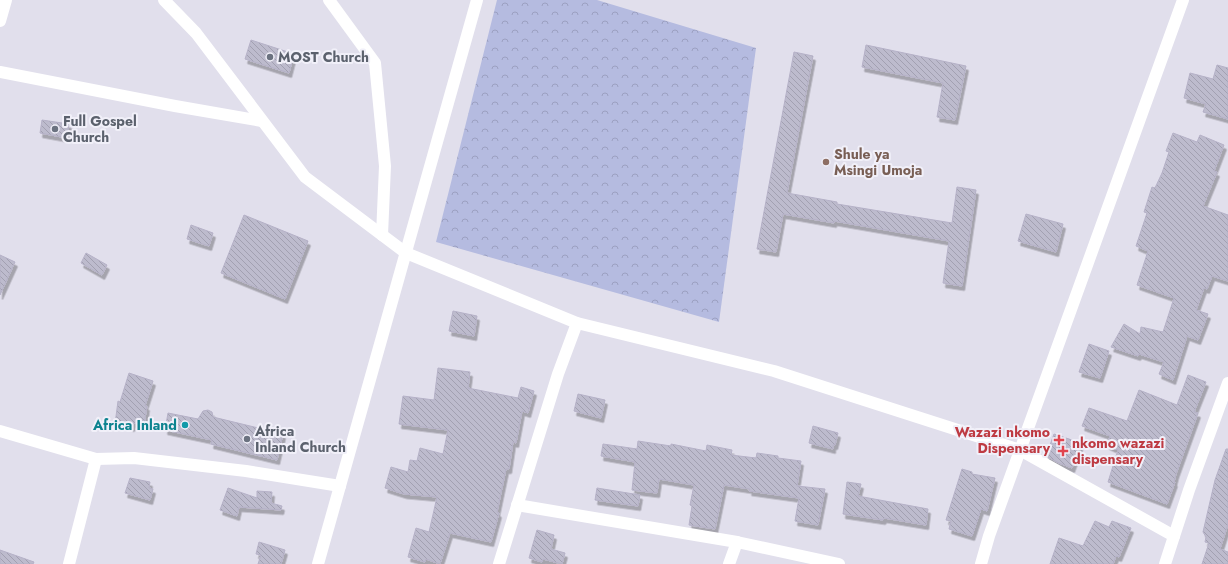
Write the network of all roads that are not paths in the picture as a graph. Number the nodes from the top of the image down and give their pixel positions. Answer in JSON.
{"nodes":[{"id":1,"x":6,"y":0,"type":"edge"},
{"id":2,"x":164,"y":0,"type":"edge"},
{"id":3,"x":329,"y":0,"type":"edge"},
{"id":4,"x":477,"y":0,"type":"edge"},
{"id":5,"x":1183,"y":0,"type":"edge"},
{"id":6,"x":0,"y":20,"type":"edge"},
{"id":7,"x":0,"y":72,"type":"edge"},
{"id":8,"x":262,"y":121,"type":"junction"},
{"id":9,"x":382,"y":235,"type":"junction"},
{"id":10,"x":406,"y":253,"type":"junction"},
{"id":11,"x":577,"y":324,"type":"junction"},
{"id":12,"x":1228,"y":383,"type":"edge"},
{"id":13,"x":0,"y":431,"type":"edge"},
{"id":14,"x":1020,"y":450,"type":"junction"},
{"id":15,"x":96,"y":459,"type":"junction"},
{"id":16,"x":340,"y":486,"type":"junction"},
{"id":17,"x":517,"y":505,"type":"junction"},
{"id":18,"x":1174,"y":536,"type":"junction"},
{"id":19,"x":737,"y":542,"type":"junction"},
{"id":20,"x":69,"y":564,"type":"edge"},
{"id":21,"x":318,"y":564,"type":"edge"},
{"id":22,"x":498,"y":564,"type":"edge"},
{"id":23,"x":730,"y":564,"type":"edge"},
{"id":24,"x":839,"y":564,"type":"edge"},
{"id":25,"x":981,"y":564,"type":"edge"},
{"id":26,"x":1165,"y":564,"type":"edge"}],
"edges":[{"from":1,"to":6,"type":"street"},
{"from":2,"to":8,"type":"street"},
{"from":3,"to":9,"type":"street"},
{"from":4,"to":10,"type":"street"},
{"from":5,"to":14,"type":"street"},
{"from":7,"to":8,"type":"street"},
{"from":8,"to":9,"type":"street"},
{"from":9,"to":10,"type":"street"},
{"from":10,"to":11,"type":"street"},
{"from":10,"to":16,"type":"street"},
{"from":11,"to":14,"type":"street"},
{"from":11,"to":17,"type":"street"},
{"from":12,"to":18,"type":"street"},
{"from":13,"to":15,"type":"street"},
{"from":14,"to":18,"type":"street"},
{"from":14,"to":25,"type":"street"},
{"from":15,"to":16,"type":"street"},
{"from":15,"to":20,"type":"street"},
{"from":16,"to":21,"type":"street"},
{"from":17,"to":19,"type":"street"},
{"from":17,"to":22,"type":"street"},
{"from":18,"to":26,"type":"street"},
{"from":19,"to":23,"type":"street"},
{"from":19,"to":24,"type":"street"}]}
